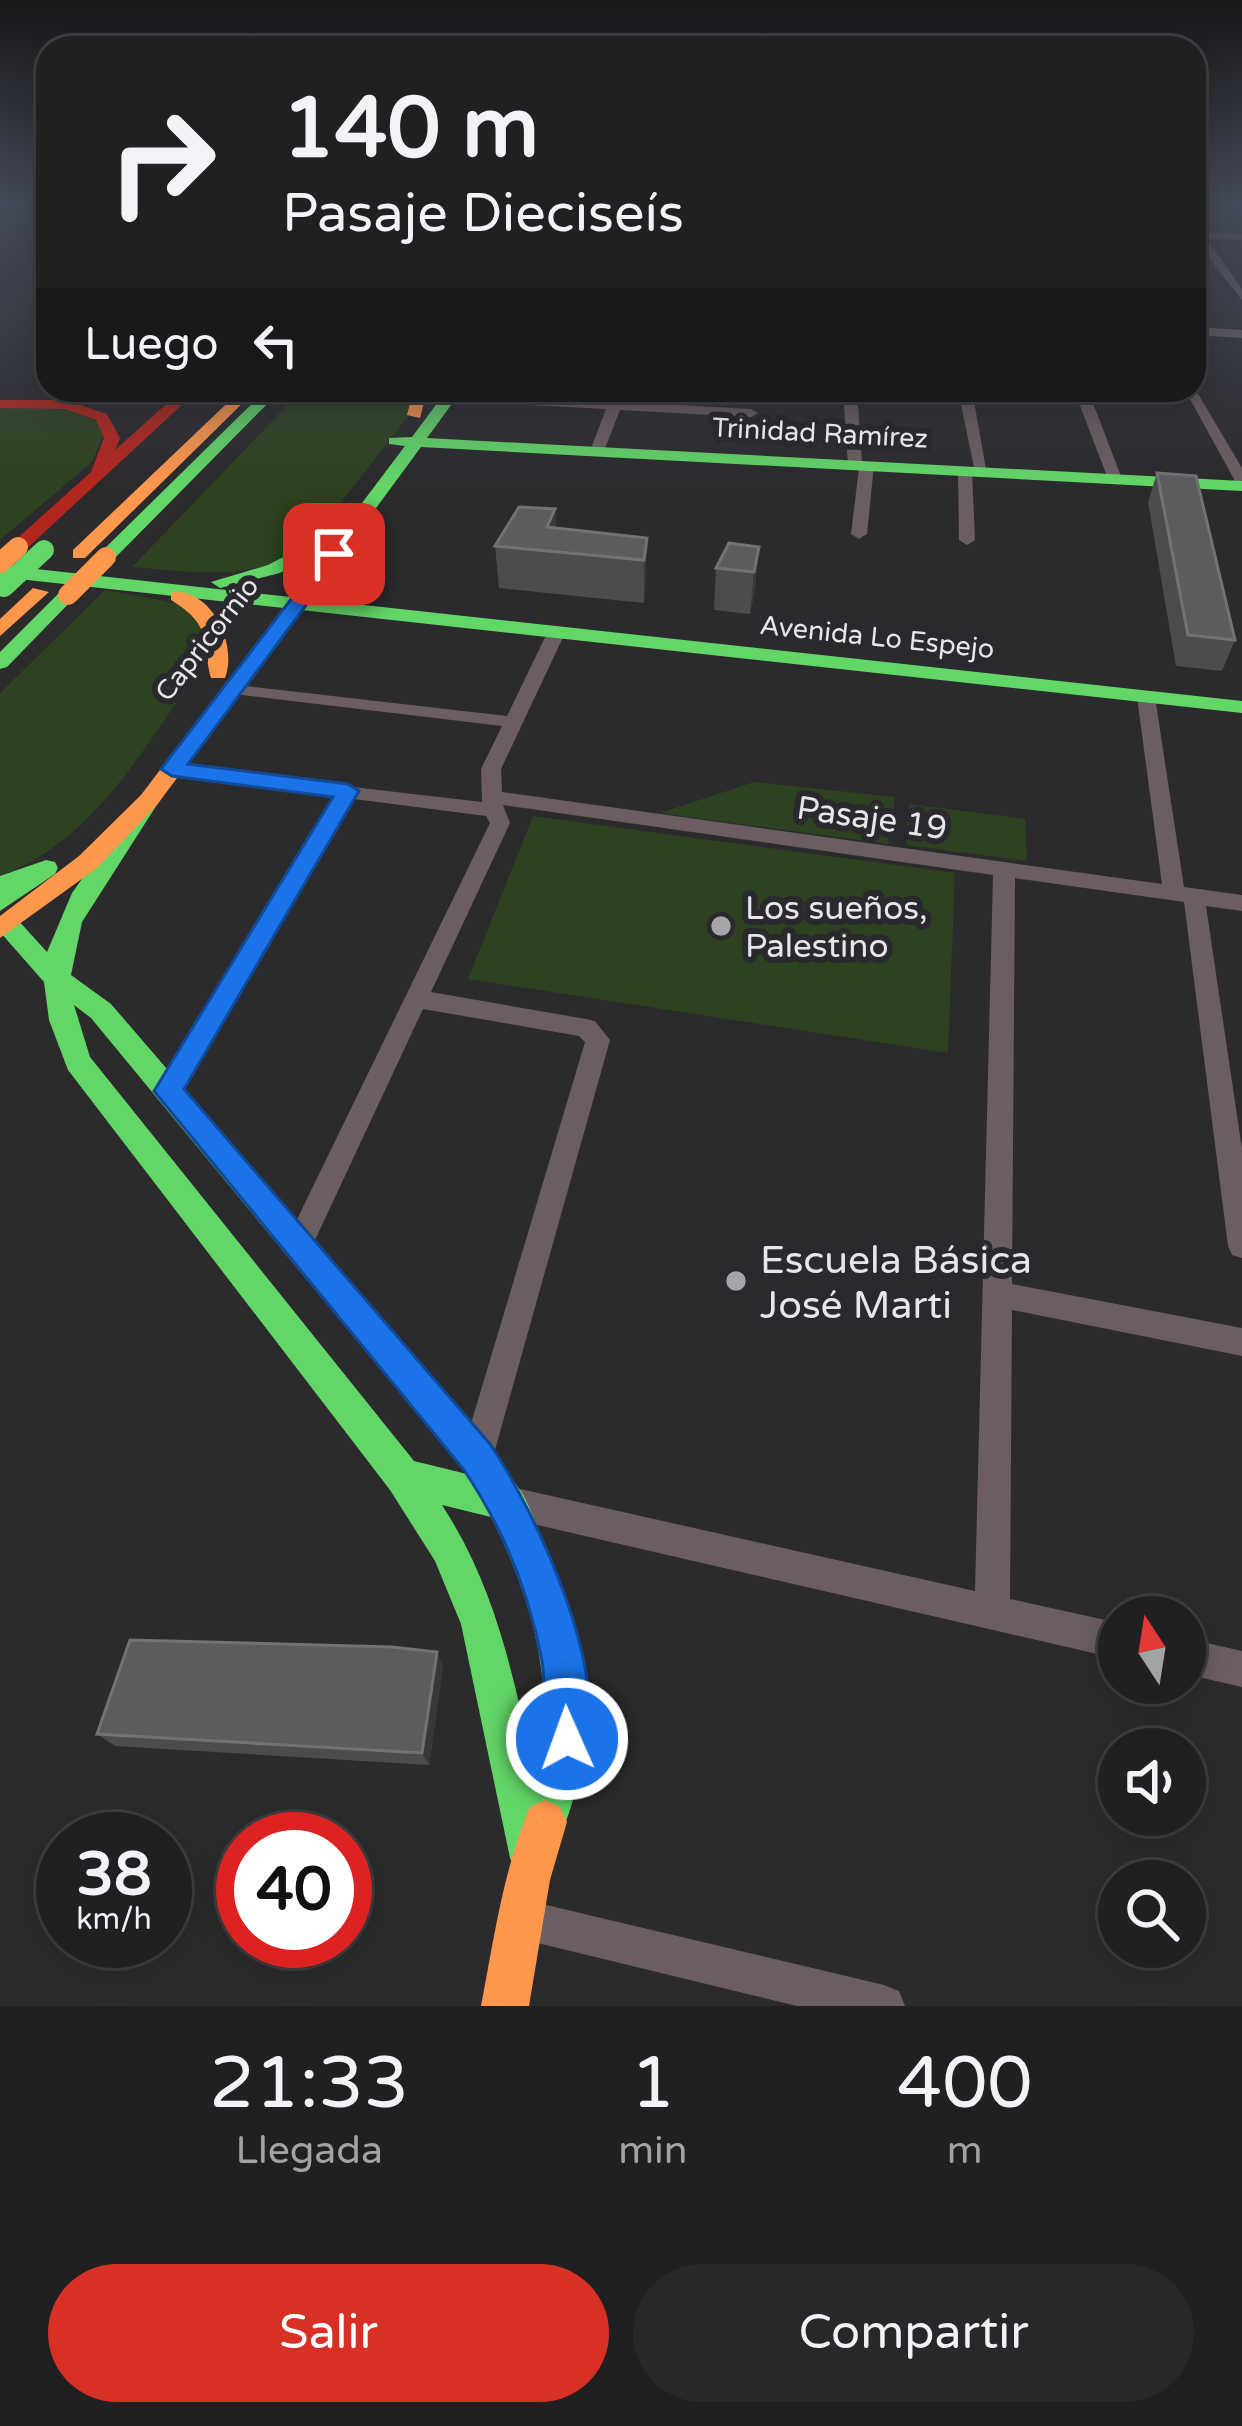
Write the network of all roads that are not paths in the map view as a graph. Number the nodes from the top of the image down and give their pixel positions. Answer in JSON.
{"nodes":[{"id":1,"x":1206,"y":332,"type":"edge"},
{"id":2,"x":1242,"y":334,"type":"edge"},
{"id":3,"x":36,"y":384,"type":"edge"},
{"id":4,"x":0,"y":392,"type":"edge"},
{"id":5,"x":178,"y":402,"type":"edge"},
{"id":6,"x":203,"y":402,"type":"edge"},
{"id":7,"x":254,"y":402,"type":"edge"},
{"id":8,"x":551,"y":402,"type":"edge"},
{"id":9,"x":619,"y":402,"type":"edge"},
{"id":10,"x":852,"y":402,"type":"edge"},
{"id":11,"x":966,"y":402,"type":"edge"},
{"id":12,"x":1086,"y":402,"type":"edge"},
{"id":13,"x":1198,"y":402,"type":"edge"},
{"id":14,"x":0,"y":404,"type":"edge"},
{"id":15,"x":616,"y":405,"type":"junction"},
{"id":16,"x":422,"y":412,"type":"edge"},
{"id":17,"x":752,"y":413,"type":"dead end"},
{"id":18,"x":597,"y":451,"type":"junction"},
{"id":19,"x":861,"y":465,"type":"junction"},
{"id":20,"x":974,"y":471,"type":"junction"},
{"id":21,"x":98,"y":474,"type":"junction"},
{"id":22,"x":1115,"y":479,"type":"junction"},
{"id":23,"x":1242,"y":484,"type":"edge"},
{"id":24,"x":859,"y":534,"type":"dead end"},
{"id":25,"x":967,"y":540,"type":"dead end"},
{"id":26,"x":316,"y":547,"type":"junction"},
{"id":27,"x":92,"y":556,"type":"junction"},
{"id":28,"x":9,"y":567,"type":"edge"},
{"id":29,"x":220,"y":582,"type":"junction"},
{"id":30,"x":160,"y":589,"type":"junction"},
{"id":31,"x":289,"y":598,"type":"junction"},
{"id":32,"x":0,"y":630,"type":"edge"},
{"id":33,"x":557,"y":631,"type":"junction"},
{"id":34,"x":0,"y":663,"type":"edge"},
{"id":35,"x":226,"y":681,"type":"junction"},
{"id":36,"x":1146,"y":697,"type":"junction"},
{"id":37,"x":1242,"y":707,"type":"edge"},
{"id":38,"x":513,"y":722,"type":"junction"},
{"id":39,"x":172,"y":769,"type":"junction"},
{"id":40,"x":348,"y":791,"type":"junction"},
{"id":41,"x":149,"y":800,"type":"junction"},
{"id":42,"x":493,"y":804,"type":"junction"},
{"id":43,"x":1004,"y":868,"type":"junction"},
{"id":44,"x":38,"y":874,"type":"junction"},
{"id":45,"x":0,"y":884,"type":"edge"},
{"id":46,"x":1184,"y":895,"type":"junction"},
{"id":47,"x":1242,"y":903,"type":"edge"},
{"id":48,"x":2,"y":920,"type":"edge"},
{"id":49,"x":50,"y":974,"type":"junction"},
{"id":50,"x":418,"y":999,"type":"junction"},
{"id":51,"x":1215,"y":1047,"type":"junction"},
{"id":52,"x":1242,"y":1052,"type":"edge"},
{"id":53,"x":168,"y":1091,"type":"junction"},
{"id":54,"x":1235,"y":1150,"type":"edge"},
{"id":55,"x":298,"y":1246,"type":"junction"},
{"id":56,"x":1242,"y":1246,"type":"edge"},
{"id":57,"x":996,"y":1294,"type":"junction"},
{"id":58,"x":1242,"y":1342,"type":"edge"},
{"id":59,"x":477,"y":1457,"type":"junction"},
{"id":60,"x":403,"y":1477,"type":"junction"},
{"id":61,"x":507,"y":1502,"type":"junction"},
{"id":62,"x":992,"y":1612,"type":"junction"},
{"id":63,"x":1098,"y":1636,"type":"edge"},
{"id":64,"x":1206,"y":1662,"type":"edge"},
{"id":65,"x":1241,"y":1673,"type":"edge"},
{"id":66,"x":532,"y":1858,"type":"junction"},
{"id":67,"x":521,"y":1919,"type":"junction"},
{"id":68,"x":505,"y":2006,"type":"edge"},
{"id":69,"x":884,"y":2006,"type":"edge"}],
"edges":[{"from":1,"to":2,"type":"street"},
{"from":3,"to":4,"type":"main road"},
{"from":5,"to":21,"type":"main road"},
{"from":6,"to":28,"type":"main road"},
{"from":7,"to":27,"type":"main road"},
{"from":8,"to":15,"type":"street"},
{"from":9,"to":15,"type":"street"},
{"from":10,"to":19,"type":"street"},
{"from":11,"to":20,"type":"street"},
{"from":12,"to":22,"type":"street"},
{"from":13,"to":23,"type":"street"},
{"from":14,"to":21,"type":"main road"},
{"from":15,"to":17,"type":"street"},
{"from":15,"to":18,"type":"street"},
{"from":16,"to":18,"type":"main road","name":"Trinidad Ramírez"},
{"from":16,"to":26,"type":"main road","name":"Capricornio"},
{"from":16,"to":31,"type":"main road","name":"Capricornio"},
{"from":18,"to":19,"type":"main road","name":"Trinidad Ramírez"},
{"from":19,"to":20,"type":"main road","name":"Trinidad Ramírez"},
{"from":19,"to":24,"type":"street"},
{"from":20,"to":22,"type":"main road","name":"Trinidad Ramírez"},
{"from":20,"to":25,"type":"street"},
{"from":21,"to":28,"type":"main road"},
{"from":22,"to":23,"type":"main road","name":"Trinidad Ramírez"},
{"from":26,"to":29,"type":"main road"},
{"from":26,"to":31,"type":"main road","name":"Capricornio"},
{"from":27,"to":32,"type":"main road"},
{"from":27,"to":34,"type":"main road","bridge":true},
{"from":28,"to":29,"type":"main road","name":"Avenida Lo Espejo"},
{"from":28,"to":30,"type":"main road","name":"Avenida Lo Espejo"},
{"from":29,"to":31,"type":"main road","name":"Avenida Lo Espejo"},
{"from":30,"to":31,"type":"main road","name":"Avenida Lo Espejo"},
{"from":30,"to":35,"type":"main road"},
{"from":31,"to":33,"type":"main road","name":"Avenida Lo Espejo"},
{"from":31,"to":35,"type":"main road","name":"Capricornio"},
{"from":33,"to":36,"type":"main road","name":"Avenida Lo Espejo"},
{"from":33,"to":38,"type":"street"},
{"from":35,"to":38,"type":"street"},
{"from":35,"to":39,"type":"main road","name":"Capricornio"},
{"from":35,"to":44,"type":"main road","name":"Capricornio"},
{"from":36,"to":37,"type":"main road","name":"Avenida Lo Espejo"},
{"from":36,"to":46,"type":"street"},
{"from":38,"to":42,"type":"street"},
{"from":39,"to":40,"type":"street","name":"Pasaje 19"},
{"from":39,"to":41,"type":"main road","name":"Capricornio"},
{"from":40,"to":42,"type":"street","name":"Pasaje 19"},
{"from":40,"to":53,"type":"street"},
{"from":41,"to":48,"type":"main road","name":"Capricornio"},
{"from":41,"to":49,"type":"main road"},
{"from":42,"to":43,"type":"street","name":"Pasaje 19"},
{"from":42,"to":50,"type":"street"},
{"from":43,"to":46,"type":"street","name":"Pasaje 19"},
{"from":43,"to":57,"type":"street"},
{"from":44,"to":45,"type":"main road"},
{"from":44,"to":48,"type":"main road"},
{"from":46,"to":47,"type":"street","name":"Pasaje 19"},
{"from":46,"to":51,"type":"street"},
{"from":48,"to":49,"type":"main road"},
{"from":49,"to":53,"type":"main road"},
{"from":49,"to":60,"type":"main road"},
{"from":50,"to":55,"type":"street"},
{"from":50,"to":59,"type":"street"},
{"from":51,"to":52,"type":"street"},
{"from":51,"to":54,"type":"street"},
{"from":53,"to":55,"type":"main road"},
{"from":54,"to":56,"type":"street"},
{"from":55,"to":59,"type":"main road"},
{"from":57,"to":58,"type":"street"},
{"from":57,"to":62,"type":"street"},
{"from":59,"to":61,"type":"main road"},
{"from":60,"to":61,"type":"main road"},
{"from":60,"to":66,"type":"main road"},
{"from":61,"to":62,"type":"street"},
{"from":61,"to":66,"type":"main road"},
{"from":62,"to":63,"type":"street"},
{"from":64,"to":65,"type":"street"},
{"from":66,"to":67,"type":"main road"},
{"from":67,"to":68,"type":"main road"},
{"from":67,"to":69,"type":"street"}]}
